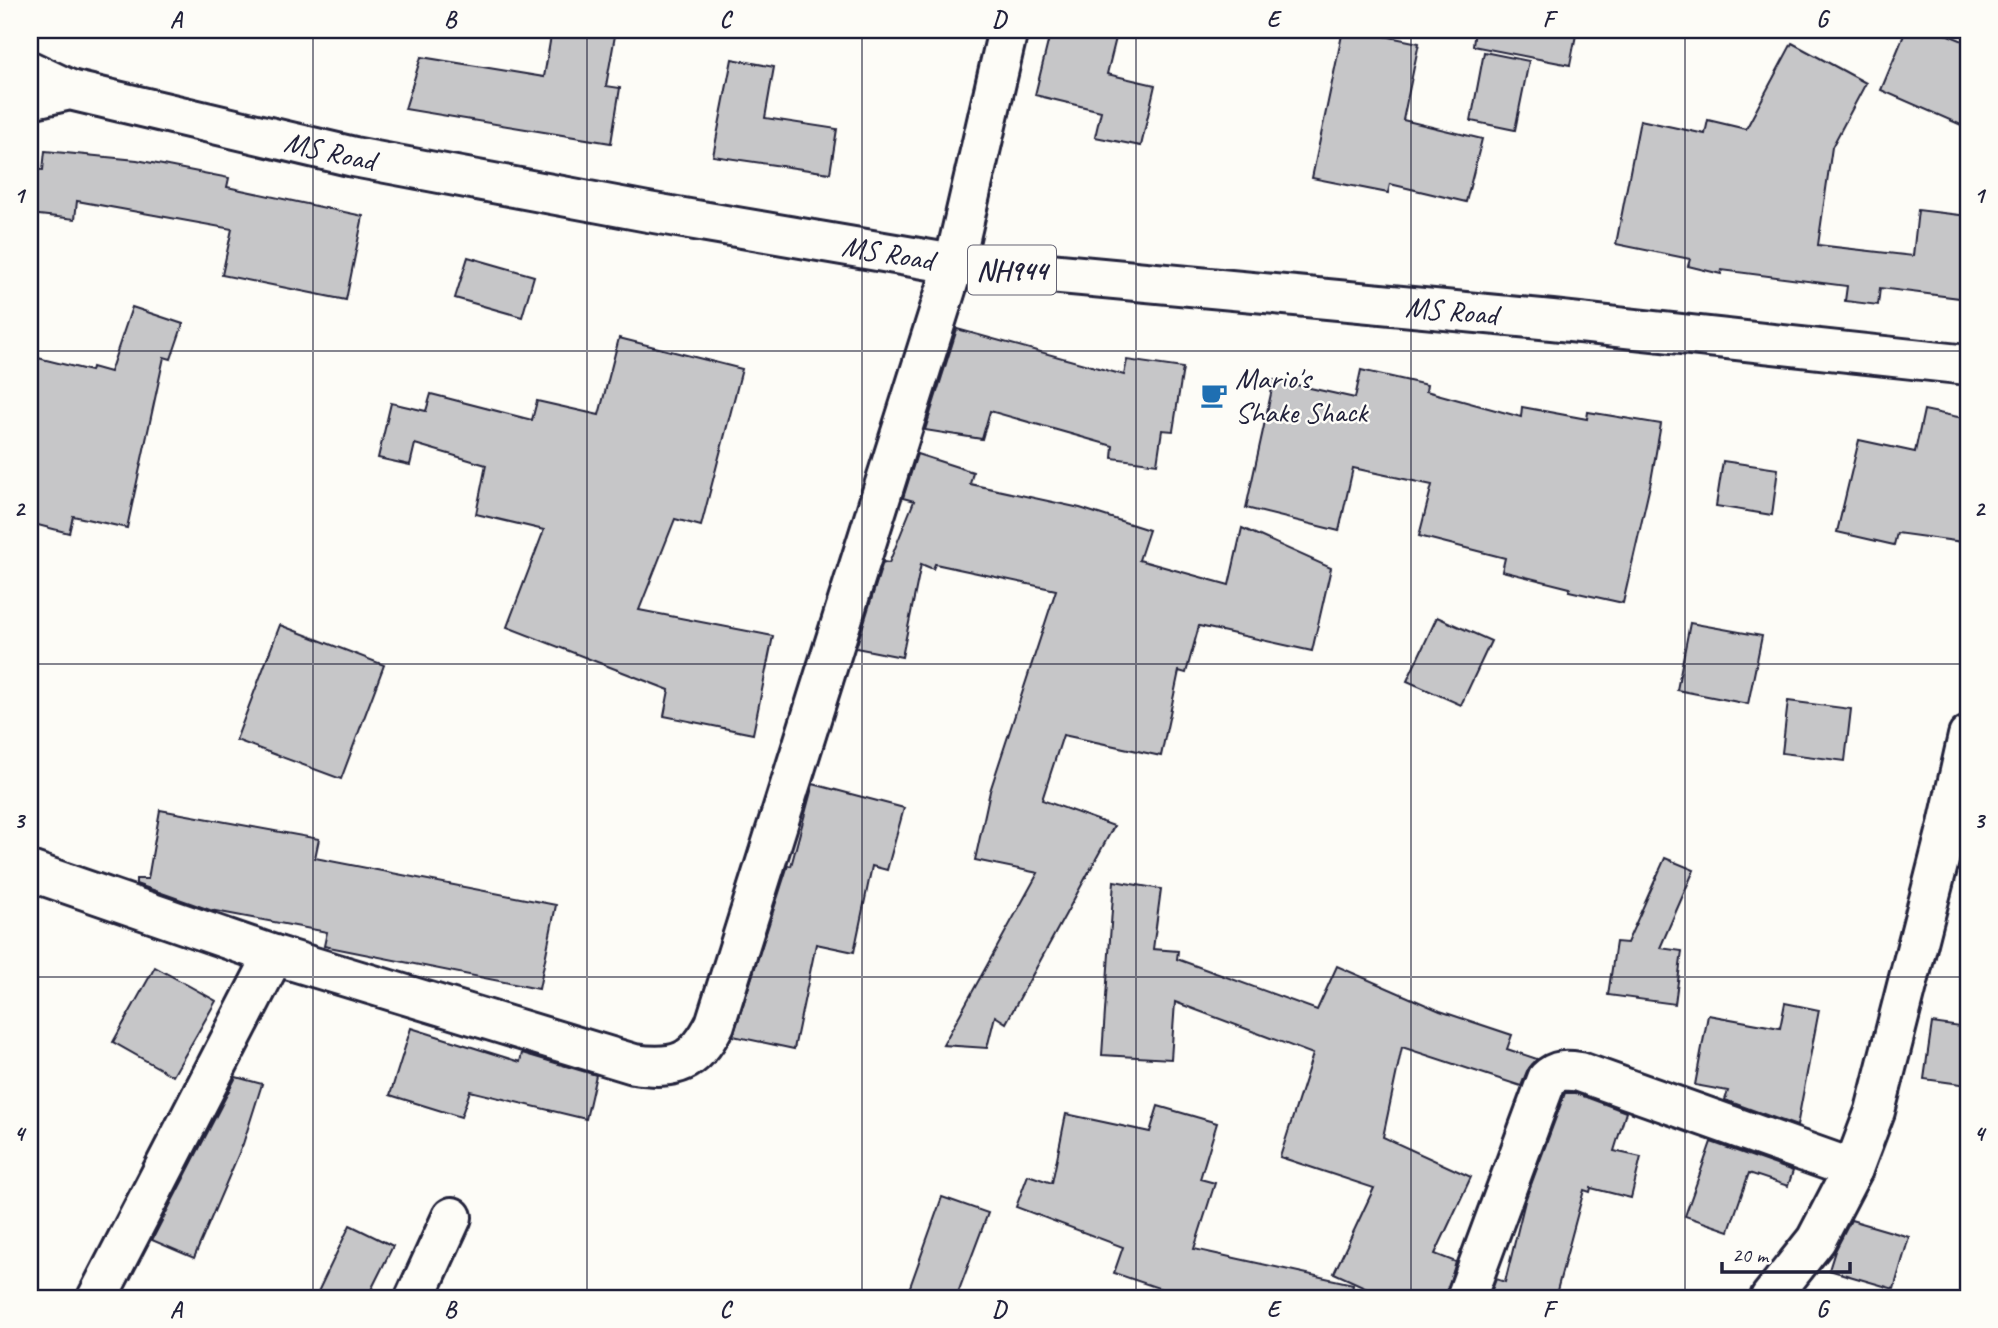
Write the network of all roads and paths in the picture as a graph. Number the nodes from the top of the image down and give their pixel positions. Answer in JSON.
{"nodes":[{"id":1,"x":1008,"y":30,"type":"edge"},
{"id":2,"x":30,"y":71,"type":"edge"},
{"id":3,"x":70,"y":90,"type":"junction"},
{"id":4,"x":30,"y":99,"type":"edge"},
{"id":5,"x":954,"y":264,"type":"junction"},
{"id":6,"x":1968,"y":365,"type":"edge"},
{"id":7,"x":1968,"y":736,"type":"edge"},
{"id":8,"x":30,"y":871,"type":"edge"},
{"id":9,"x":274,"y":955,"type":"junction"},
{"id":10,"x":1853,"y":1169,"type":"junction"},
{"id":11,"x":452,"y":1217,"type":"dead end"},
{"id":12,"x":97,"y":1298,"type":"edge"},
{"id":13,"x":415,"y":1298,"type":"edge"},
{"id":14,"x":1466,"y":1298,"type":"edge"},
{"id":15,"x":1770,"y":1298,"type":"edge"}],
"edges":[{"from":1,"to":5,"type":"main road"},
{"from":2,"to":3,"type":"main road"},
{"from":3,"to":4,"type":"main road","name":"MS Road","number":"NH944"},
{"from":3,"to":5,"type":"main road","name":"MS Road","number":"NH944"},
{"from":5,"to":6,"type":"main road","name":"MS Road","number":"NH944"},
{"from":5,"to":9,"type":"main road"},
{"from":7,"to":10,"type":"main road"},
{"from":8,"to":9,"type":"main road"},
{"from":9,"to":12,"type":"main road"},
{"from":10,"to":14,"type":"main road"},
{"from":10,"to":15,"type":"main road"},
{"from":11,"to":13,"type":"main road"}]}
